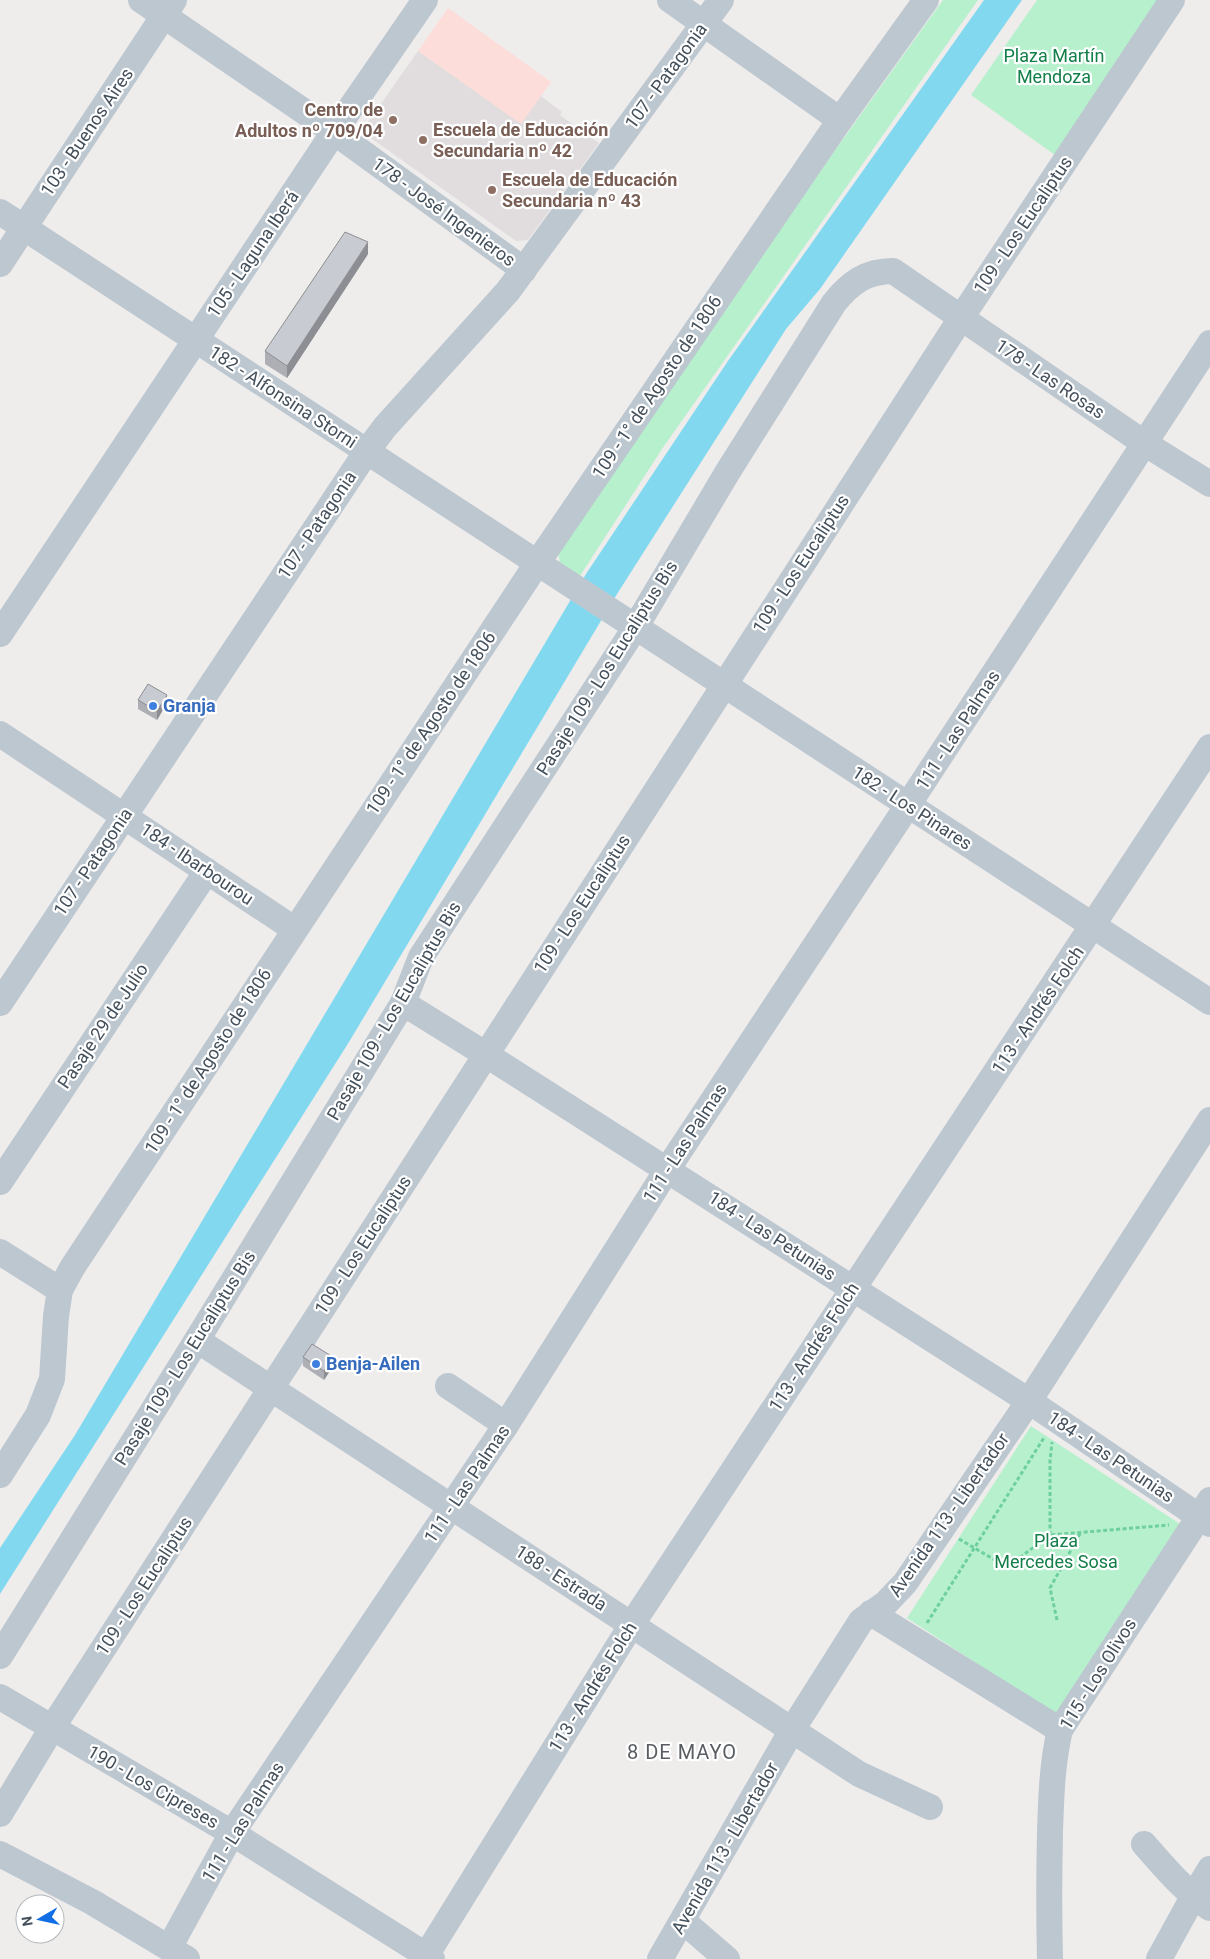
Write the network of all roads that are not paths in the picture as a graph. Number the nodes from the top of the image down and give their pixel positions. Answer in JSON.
{"nodes":[{"id":1,"x":142,"y":0,"type":"edge"},
{"id":2,"x":425,"y":0,"type":"edge"},
{"id":3,"x":670,"y":0,"type":"edge"},
{"id":4,"x":721,"y":0,"type":"edge"},
{"id":5,"x":926,"y":0,"type":"edge"},
{"id":6,"x":1172,"y":0,"type":"edge"},
{"id":7,"x":169,"y":8,"type":"edge"},
{"id":8,"x":704,"y":24,"type":"junction"},
{"id":9,"x":840,"y":120,"type":"junction"},
{"id":10,"x":334,"y":132,"type":"junction"},
{"id":11,"x":0,"y":212,"type":"edge"},
{"id":12,"x":23,"y":228,"type":"junction"},
{"id":13,"x":0,"y":264,"type":"edge"},
{"id":14,"x":524,"y":270,"type":"junction"},
{"id":15,"x":893,"y":272,"type":"joint"},
{"id":16,"x":960,"y":318,"type":"junction"},
{"id":17,"x":196,"y":340,"type":"junction"},
{"id":18,"x":1210,"y":343,"type":"edge"},
{"id":19,"x":1144,"y":443,"type":"junction"},
{"id":20,"x":367,"y":450,"type":"junction"},
{"id":21,"x":1210,"y":484,"type":"edge"},
{"id":22,"x":538,"y":562,"type":"junction"},
{"id":23,"x":625,"y":621,"type":"junction"},
{"id":24,"x":0,"y":634,"type":"edge"},
{"id":25,"x":723,"y":684,"type":"junction"},
{"id":26,"x":0,"y":734,"type":"edge"},
{"id":27,"x":1210,"y":747,"type":"edge"},
{"id":28,"x":908,"y":805,"type":"junction"},
{"id":29,"x":124,"y":815,"type":"junction"},
{"id":30,"x":207,"y":871,"type":"junction"},
{"id":31,"x":1093,"y":926,"type":"junction"},
{"id":32,"x":294,"y":929,"type":"junction"},
{"id":33,"x":1210,"y":1002,"type":"edge"},
{"id":34,"x":0,"y":1003,"type":"edge"},
{"id":35,"x":403,"y":1003,"type":"junction"},
{"id":36,"x":485,"y":1054,"type":"junction"},
{"id":37,"x":1210,"y":1120,"type":"edge"},
{"id":38,"x":667,"y":1170,"type":"junction"},
{"id":39,"x":0,"y":1182,"type":"edge"},
{"id":40,"x":0,"y":1252,"type":"edge"},
{"id":41,"x":853,"y":1288,"type":"junction"},
{"id":42,"x":60,"y":1290,"type":"junction"},
{"id":43,"x":196,"y":1340,"type":"junction"},
{"id":44,"x":448,"y":1386,"type":"dead end"},
{"id":45,"x":270,"y":1389,"type":"junction"},
{"id":46,"x":1029,"y":1401,"type":"junction"},
{"id":47,"x":506,"y":1425,"type":"junction"},
{"id":48,"x":0,"y":1475,"type":"edge"},
{"id":49,"x":452,"y":1507,"type":"junction"},
{"id":50,"x":1206,"y":1514,"type":"edge"},
{"id":51,"x":871,"y":1613,"type":"junction"},
{"id":52,"x":632,"y":1624,"type":"junction"},
{"id":53,"x":0,"y":1656,"type":"edge"},
{"id":54,"x":0,"y":1697,"type":"edge"},
{"id":55,"x":52,"y":1728,"type":"junction"},
{"id":56,"x":792,"y":1730,"type":"junction"},
{"id":57,"x":1060,"y":1730,"type":"junction"},
{"id":58,"x":930,"y":1806,"type":"dead end"},
{"id":59,"x":0,"y":1814,"type":"edge"},
{"id":60,"x":232,"y":1833,"type":"junction"},
{"id":61,"x":1144,"y":1844,"type":"dead end"},
{"id":62,"x":0,"y":1854,"type":"edge"},
{"id":63,"x":1210,"y":1869,"type":"edge"},
{"id":64,"x":1201,"y":1903,"type":"edge"},
{"id":65,"x":683,"y":1921,"type":"junction"},
{"id":66,"x":178,"y":1954,"type":"edge"},
{"id":67,"x":430,"y":1957,"type":"edge"},
{"id":68,"x":660,"y":1959,"type":"edge"},
{"id":69,"x":727,"y":1959,"type":"edge"},
{"id":70,"x":1050,"y":1959,"type":"edge"},
{"id":71,"x":1159,"y":1959,"type":"edge"}],
"edges":[{"from":1,"to":7,"type":"street","name":"178 - José Ingenieros"},
{"from":2,"to":10,"type":"street","name":"105 - Laguna Iberá"},
{"from":3,"to":8,"type":"street"},
{"from":4,"to":8,"type":"street","name":"107 - Patagonia"},
{"from":5,"to":9,"type":"street","name":"109 - 1° de Agosto de 1806"},
{"from":6,"to":16,"type":"street","name":"109 - Los Eucaliptus"},
{"from":7,"to":10,"type":"street","name":"178 - José Ingenieros"},
{"from":7,"to":12,"type":"street","name":"103 - Buenos Aires"},
{"from":8,"to":9,"type":"street"},
{"from":8,"to":14,"type":"street","name":"107 - Patagonia"},
{"from":9,"to":22,"type":"street","name":"109 - 1° de Agosto de 1806"},
{"from":10,"to":14,"type":"street","name":"178 - José Ingenieros"},
{"from":10,"to":17,"type":"street","name":"105 - Laguna Iberá"},
{"from":11,"to":12,"type":"street","name":"182 - Alfonsina Storni"},
{"from":12,"to":13,"type":"street","name":"103 - Buenos Aires"},
{"from":12,"to":17,"type":"street","name":"182 - Alfonsina Storni"},
{"from":14,"to":20,"type":"street","name":"107 - Patagonia"},
{"from":15,"to":16,"type":"street","name":"178 - Las Rosas"},
{"from":15,"to":23,"type":"street","name":"Pasaje 109 - Los Eucaliptus Bis"},
{"from":16,"to":19,"type":"street","name":"178 - Las Rosas"},
{"from":16,"to":25,"type":"street","name":"109 - Los Eucaliptus"},
{"from":17,"to":20,"type":"street","name":"182 - Alfonsina Storni"},
{"from":17,"to":24,"type":"street","name":"105 - Laguna Iberá"},
{"from":18,"to":19,"type":"street","name":"111 - Las Palmas"},
{"from":19,"to":21,"type":"street","name":"178 - Las Rosas"},
{"from":19,"to":28,"type":"street","name":"111 - Las Palmas"},
{"from":20,"to":22,"type":"street","name":"182 - Alfonsina Storni"},
{"from":20,"to":29,"type":"street","name":"107 - Patagonia"},
{"from":22,"to":23,"type":"street","name":"182 - Alfonsina Storni"},
{"from":22,"to":32,"type":"street","name":"109 - 1° de Agosto de 1806"},
{"from":23,"to":25,"type":"street","name":"182 - Los Pinares"},
{"from":23,"to":35,"type":"street","name":"Pasaje 109 - Los Eucaliptus Bis"},
{"from":25,"to":28,"type":"street","name":"182 - Los Pinares"},
{"from":25,"to":36,"type":"street","name":"109 - Los Eucaliptus"},
{"from":26,"to":29,"type":"street","name":"184 - Ibarbourou"},
{"from":27,"to":31,"type":"street","name":"113 - Andrés Folch"},
{"from":28,"to":31,"type":"street","name":"182 - Los Pinares"},
{"from":28,"to":38,"type":"street","name":"111 - Las Palmas"},
{"from":29,"to":30,"type":"street","name":"184 - Ibarbourou"},
{"from":29,"to":34,"type":"street","name":"107 - Patagonia"},
{"from":30,"to":32,"type":"street","name":"184 - Ibarbourou"},
{"from":30,"to":39,"type":"street","name":"Pasaje 29 de Julio"},
{"from":31,"to":33,"type":"street","name":"182 - Los Pinares"},
{"from":31,"to":41,"type":"street","name":"113 - Andrés Folch"},
{"from":32,"to":42,"type":"street","name":"109 - 1° de Agosto de 1806"},
{"from":35,"to":36,"type":"street","name":"184 - Las Petunias"},
{"from":35,"to":43,"type":"street","name":"Pasaje 109 - Los Eucaliptus Bis"},
{"from":36,"to":38,"type":"street","name":"184 - Las Petunias"},
{"from":36,"to":45,"type":"street","name":"109 - Los Eucaliptus"},
{"from":37,"to":46,"type":"street","name":"Avenida 113 - Libertador"},
{"from":38,"to":41,"type":"street","name":"184 - Las Petunias"},
{"from":38,"to":47,"type":"street","name":"111 - Las Palmas"},
{"from":40,"to":42,"type":"street"},
{"from":41,"to":46,"type":"street","name":"184 - Las Petunias"},
{"from":41,"to":52,"type":"street","name":"113 - Andrés Folch"},
{"from":42,"to":48,"type":"street","name":"109 - 1° de Agosto de 1806"},
{"from":43,"to":45,"type":"street","name":"188 - Estrada"},
{"from":43,"to":53,"type":"street","name":"Pasaje 109 - Los Eucaliptus Bis"},
{"from":44,"to":47,"type":"street"},
{"from":45,"to":49,"type":"street","name":"188 - Estrada"},
{"from":45,"to":55,"type":"street","name":"109 - Los Eucaliptus"},
{"from":46,"to":50,"type":"street","name":"184 - Las Petunias"},
{"from":46,"to":51,"type":"street","name":"Avenida 113 - Libertador"},
{"from":47,"to":49,"type":"street","name":"111 - Las Palmas"},
{"from":49,"to":52,"type":"street","name":"188 - Estrada"},
{"from":49,"to":60,"type":"street","name":"111 - Las Palmas"},
{"from":50,"to":57,"type":"street","name":"115 - Los Olivos"},
{"from":51,"to":56,"type":"street","name":"Avenida 113 - Libertador"},
{"from":51,"to":57,"type":"street"},
{"from":52,"to":56,"type":"street","name":"188 - Estrada"},
{"from":52,"to":67,"type":"street","name":"113 - Andrés Folch"},
{"from":54,"to":55,"type":"street","name":"190 - Los Cipreses"},
{"from":55,"to":59,"type":"street","name":"109 - Los Eucaliptus"},
{"from":55,"to":60,"type":"street","name":"190 - Los Cipreses"},
{"from":56,"to":58,"type":"street","name":"188 - Estrada"},
{"from":56,"to":65,"type":"street","name":"Avenida 113 - Libertador"},
{"from":57,"to":70,"type":"street","name":"115 - Los Olivos"},
{"from":60,"to":66,"type":"street","name":"111 - Las Palmas"},
{"from":60,"to":67,"type":"street","name":"190 - Los Cipreses"},
{"from":61,"to":64,"type":"street"},
{"from":62,"to":66,"type":"street"},
{"from":63,"to":64,"type":"street"},
{"from":64,"to":71,"type":"street"},
{"from":65,"to":68,"type":"street","name":"Avenida 113 - Libertador"},
{"from":65,"to":69,"type":"street"}]}
